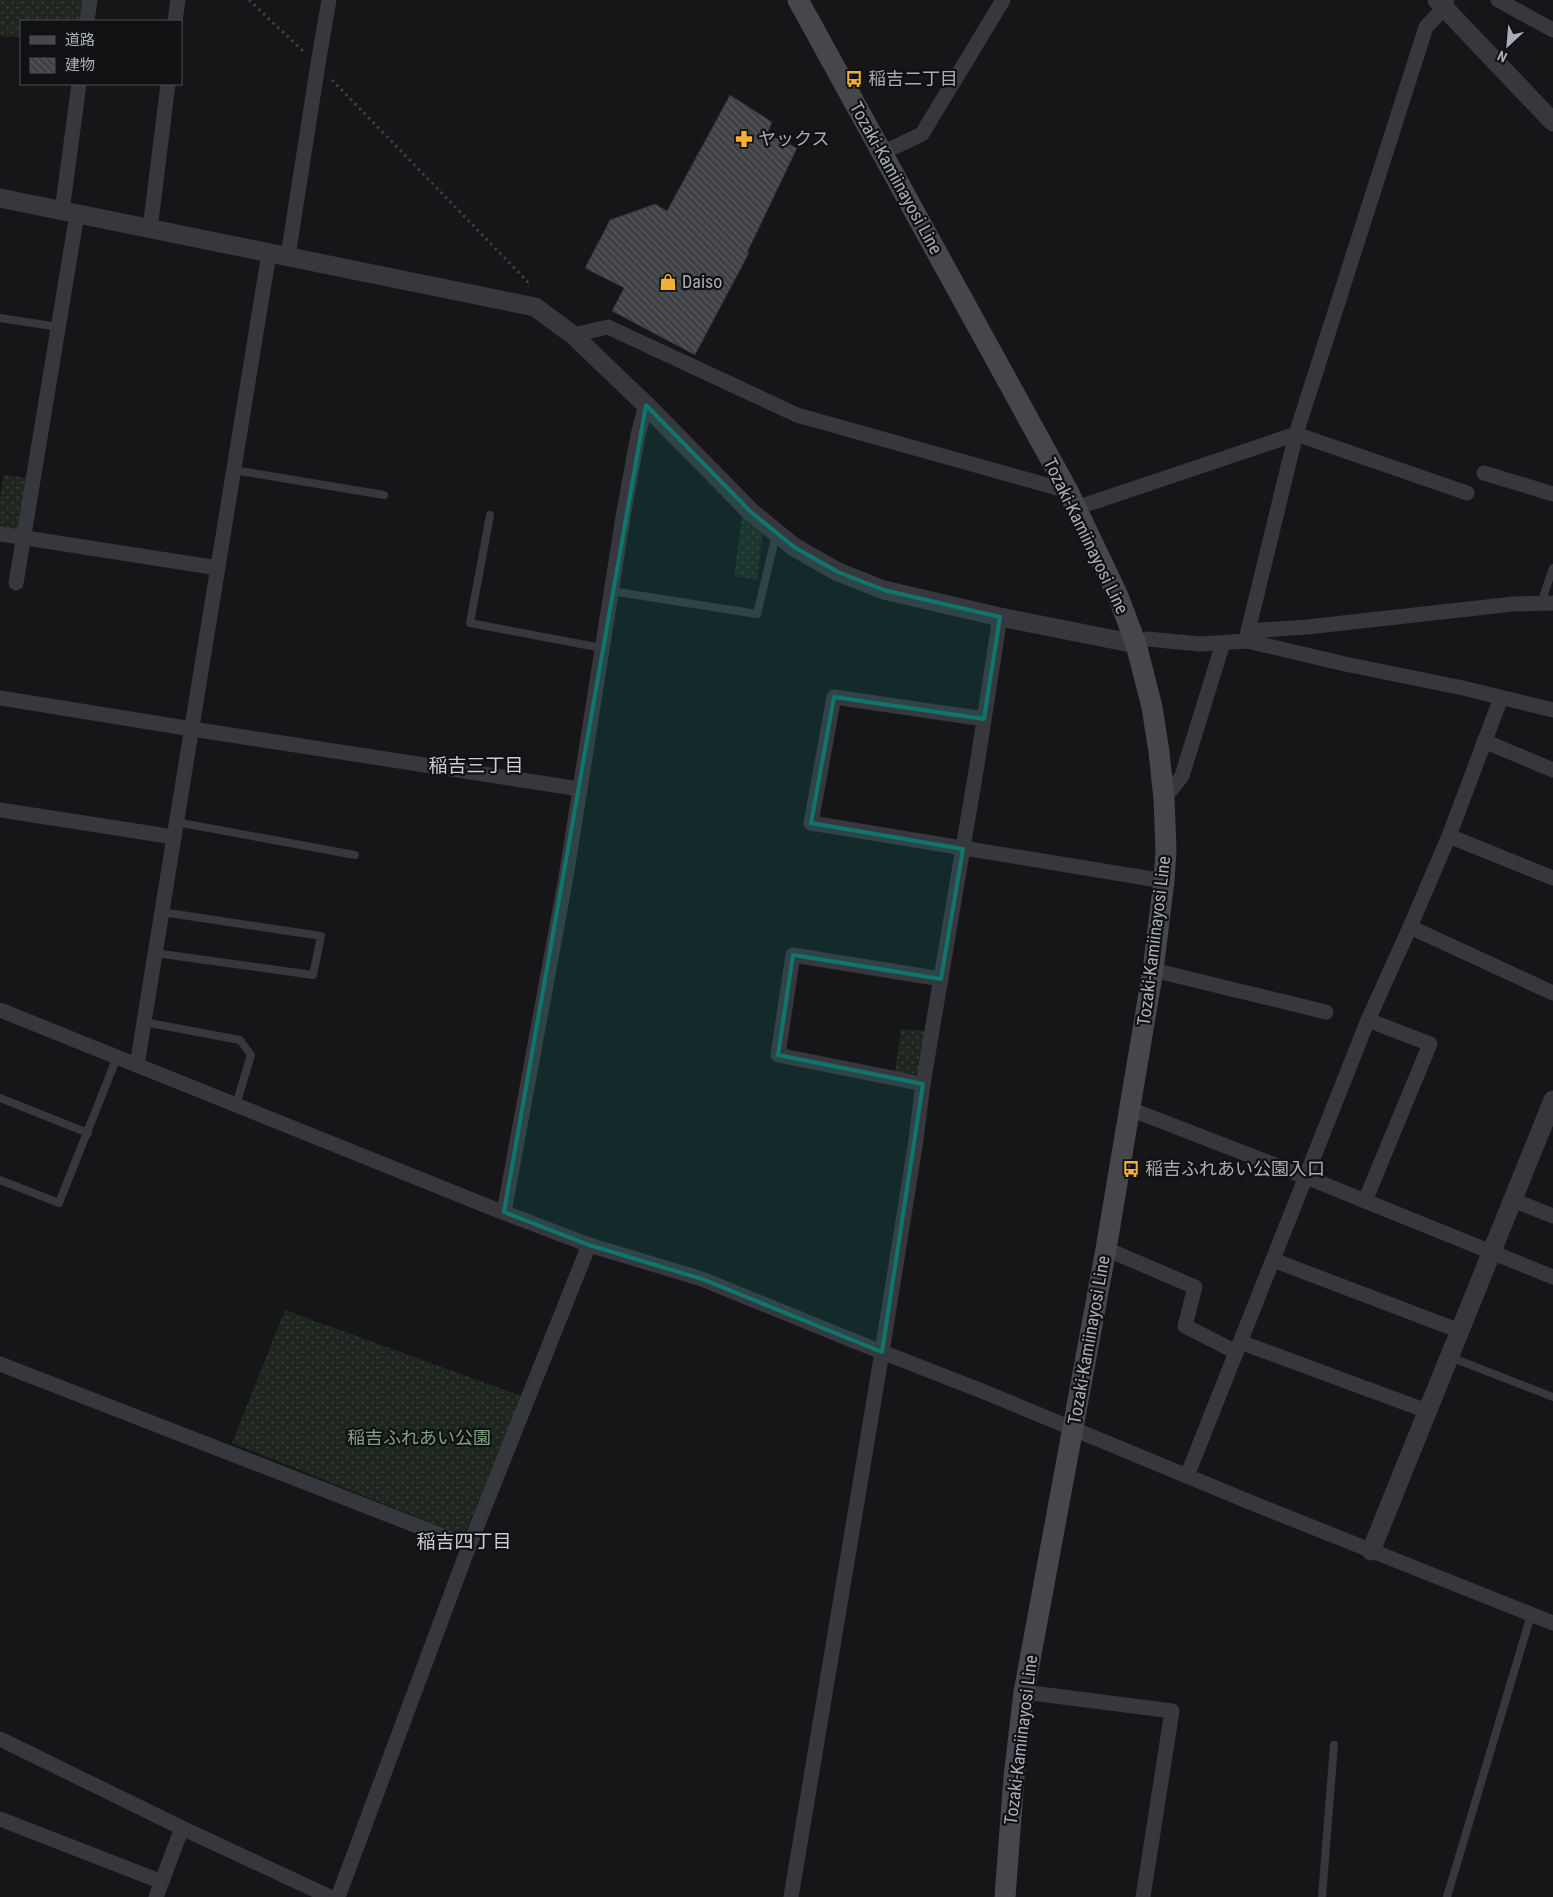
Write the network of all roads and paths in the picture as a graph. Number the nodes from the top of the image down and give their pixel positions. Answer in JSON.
{"nodes":[{"id":1,"x":90,"y":0,"type":"edge"},
{"id":2,"x":178,"y":0,"type":"edge"},
{"id":3,"x":249,"y":0,"type":"edge"},
{"id":4,"x":330,"y":0,"type":"edge"},
{"id":5,"x":798,"y":0,"type":"edge"},
{"id":6,"x":1003,"y":0,"type":"edge"},
{"id":7,"x":1498,"y":0,"type":"edge"},
{"id":8,"x":1443,"y":3,"type":"edge"},
{"id":9,"x":87,"y":20,"type":"edge"},
{"id":10,"x":175,"y":20,"type":"edge"},
{"id":11,"x":1553,"y":30,"type":"edge"},
{"id":12,"x":318,"y":64,"type":"junction"},
{"id":13,"x":79,"y":85,"type":"edge"},
{"id":14,"x":168,"y":85,"type":"edge"},
{"id":15,"x":1553,"y":122,"type":"edge"},
{"id":16,"x":882,"y":153,"type":"junction"},
{"id":17,"x":0,"y":198,"type":"edge"},
{"id":18,"x":69,"y":213,"type":"junction"},
{"id":19,"x":150,"y":229,"type":"junction"},
{"id":20,"x":269,"y":253,"type":"junction"},
{"id":21,"x":288,"y":256,"type":"junction"},
{"id":22,"x":535,"y":307,"type":"junction"},
{"id":23,"x":0,"y":318,"type":"edge"},
{"id":24,"x":58,"y":327,"type":"junction"},
{"id":25,"x":573,"y":335,"type":"junction"},
{"id":26,"x":646,"y":405,"type":"junction"},
{"id":27,"x":1296,"y":434,"type":"junction"},
{"id":28,"x":234,"y":470,"type":"junction"},
{"id":29,"x":1484,"y":473,"type":"dead end"},
{"id":30,"x":1467,"y":493,"type":"dead end"},
{"id":31,"x":1553,"y":494,"type":"edge"},
{"id":32,"x":384,"y":495,"type":"dead end"},
{"id":33,"x":1072,"y":499,"type":"junction"},
{"id":34,"x":490,"y":515,"type":"dead end"},
{"id":35,"x":777,"y":533,"type":"junction"},
{"id":36,"x":0,"y":534,"type":"edge"},
{"id":37,"x":24,"y":538,"type":"junction"},
{"id":38,"x":218,"y":568,"type":"junction"},
{"id":39,"x":1553,"y":568,"type":"edge"},
{"id":40,"x":16,"y":583,"type":"dead end"},
{"id":41,"x":611,"y":592,"type":"junction"},
{"id":42,"x":1547,"y":603,"type":"edge"},
{"id":43,"x":1000,"y":617,"type":"junction"},
{"id":44,"x":1248,"y":636,"type":"junction"},
{"id":45,"x":1223,"y":643,"type":"junction"},
{"id":46,"x":1136,"y":644,"type":"junction"},
{"id":47,"x":602,"y":648,"type":"junction"},
{"id":48,"x":0,"y":698,"type":"edge"},
{"id":49,"x":1501,"y":698,"type":"junction"},
{"id":50,"x":1553,"y":710,"type":"edge"},
{"id":51,"x":984,"y":720,"type":"junction"},
{"id":52,"x":192,"y":729,"type":"junction"},
{"id":53,"x":1484,"y":741,"type":"junction"},
{"id":54,"x":1553,"y":770,"type":"edge"},
{"id":55,"x":580,"y":788,"type":"junction"},
{"id":56,"x":1164,"y":799,"type":"junction"},
{"id":57,"x":0,"y":810,"type":"edge"},
{"id":58,"x":175,"y":830,"type":"junction"},
{"id":59,"x":1449,"y":836,"type":"junction"},
{"id":60,"x":963,"y":849,"type":"junction"},
{"id":61,"x":355,"y":855,"type":"dead end"},
{"id":62,"x":1553,"y":878,"type":"edge"},
{"id":63,"x":1164,"y":881,"type":"junction"},
{"id":64,"x":162,"y":912,"type":"junction"},
{"id":65,"x":1410,"y":927,"type":"junction"},
{"id":66,"x":155,"y":953,"type":"junction"},
{"id":67,"x":1153,"y":970,"type":"junction"},
{"id":68,"x":941,"y":978,"type":"junction"},
{"id":69,"x":1553,"y":993,"type":"edge"},
{"id":70,"x":0,"y":1010,"type":"edge"},
{"id":71,"x":1326,"y":1012,"type":"dead end"},
{"id":72,"x":1368,"y":1020,"type":"junction"},
{"id":73,"x":144,"y":1022,"type":"junction"},
{"id":74,"x":117,"y":1057,"type":"junction"},
{"id":75,"x":137,"y":1065,"type":"junction"},
{"id":76,"x":923,"y":1084,"type":"junction"},
{"id":77,"x":0,"y":1098,"type":"edge"},
{"id":78,"x":1552,"y":1104,"type":"edge"},
{"id":79,"x":236,"y":1105,"type":"junction"},
{"id":80,"x":1130,"y":1109,"type":"junction"},
{"id":81,"x":88,"y":1132,"type":"junction"},
{"id":82,"x":1306,"y":1177,"type":"junction"},
{"id":83,"x":0,"y":1180,"type":"edge"},
{"id":84,"x":1513,"y":1200,"type":"junction"},
{"id":85,"x":1365,"y":1201,"type":"junction"},
{"id":86,"x":504,"y":1212,"type":"junction"},
{"id":87,"x":1553,"y":1216,"type":"edge"},
{"id":88,"x":589,"y":1245,"type":"junction"},
{"id":89,"x":1106,"y":1249,"type":"junction"},
{"id":90,"x":1492,"y":1251,"type":"junction"},
{"id":91,"x":1273,"y":1260,"type":"junction"},
{"id":92,"x":1553,"y":1277,"type":"edge"},
{"id":93,"x":1460,"y":1331,"type":"junction"},
{"id":94,"x":1238,"y":1347,"type":"junction"},
{"id":95,"x":882,"y":1352,"type":"junction"},
{"id":96,"x":1449,"y":1357,"type":"junction"},
{"id":97,"x":0,"y":1364,"type":"edge"},
{"id":98,"x":1553,"y":1397,"type":"edge"},
{"id":99,"x":1427,"y":1411,"type":"junction"},
{"id":100,"x":1073,"y":1430,"type":"junction"},
{"id":101,"x":1187,"y":1476,"type":"junction"},
{"id":102,"x":469,"y":1546,"type":"junction"},
{"id":103,"x":1371,"y":1551,"type":"junction"},
{"id":104,"x":1531,"y":1615,"type":"junction"},
{"id":105,"x":1553,"y":1624,"type":"edge"},
{"id":106,"x":1024,"y":1692,"type":"junction"},
{"id":107,"x":0,"y":1739,"type":"edge"},
{"id":108,"x":1334,"y":1745,"type":"dead end"},
{"id":109,"x":0,"y":1819,"type":"edge"},
{"id":110,"x":182,"y":1828,"type":"junction"},
{"id":111,"x":162,"y":1882,"type":"junction"},
{"id":112,"x":323,"y":1896,"type":"edge"},
{"id":113,"x":156,"y":1897,"type":"edge"},
{"id":114,"x":338,"y":1897,"type":"edge"},
{"id":115,"x":791,"y":1897,"type":"edge"},
{"id":116,"x":1005,"y":1897,"type":"edge"},
{"id":117,"x":1143,"y":1897,"type":"edge"},
{"id":118,"x":1322,"y":1897,"type":"edge"},
{"id":119,"x":1446,"y":1897,"type":"edge"}],
"edges":[{"from":1,"to":9,"type":"street"},
{"from":2,"to":10,"type":"street"},
{"from":3,"to":12,"type":"path"},
{"from":4,"to":12,"type":"street"},
{"from":5,"to":16,"type":"main road","name":"Tozaki-Kamiinayosi Line"},
{"from":6,"to":16,"type":"street"},
{"from":7,"to":11,"type":"street"},
{"from":8,"to":15,"type":"street"},
{"from":8,"to":27,"type":"street"},
{"from":12,"to":21,"type":"street"},
{"from":12,"to":22,"type":"path"},
{"from":13,"to":18,"type":"street"},
{"from":14,"to":19,"type":"street"},
{"from":16,"to":33,"type":"main road","name":"Tozaki-Kamiinayosi Line"},
{"from":17,"to":18,"type":"street"},
{"from":18,"to":19,"type":"street"},
{"from":18,"to":24,"type":"street"},
{"from":19,"to":20,"type":"street"},
{"from":20,"to":21,"type":"street"},
{"from":20,"to":28,"type":"street"},
{"from":21,"to":22,"type":"street"},
{"from":22,"to":25,"type":"street"},
{"from":23,"to":24,"type":"lane"},
{"from":24,"to":37,"type":"street"},
{"from":25,"to":26,"type":"street"},
{"from":25,"to":33,"type":"street"},
{"from":26,"to":35,"type":"street"},
{"from":26,"to":41,"type":"street"},
{"from":27,"to":30,"type":"street"},
{"from":27,"to":33,"type":"street"},
{"from":27,"to":44,"type":"street"},
{"from":28,"to":32,"type":"lane"},
{"from":28,"to":38,"type":"street"},
{"from":29,"to":31,"type":"street"},
{"from":33,"to":46,"type":"main road","name":"Tozaki-Kamiinayosi Line"},
{"from":34,"to":47,"type":"lane"},
{"from":35,"to":41,"type":"lane"},
{"from":35,"to":43,"type":"street"},
{"from":36,"to":37,"type":"street"},
{"from":37,"to":38,"type":"street"},
{"from":37,"to":40,"type":"street"},
{"from":38,"to":52,"type":"street"},
{"from":39,"to":42,"type":"lane"},
{"from":41,"to":47,"type":"street"},
{"from":42,"to":44,"type":"street"},
{"from":43,"to":46,"type":"street"},
{"from":43,"to":51,"type":"street"},
{"from":44,"to":45,"type":"street"},
{"from":44,"to":49,"type":"street"},
{"from":45,"to":46,"type":"street"},
{"from":45,"to":56,"type":"street"},
{"from":46,"to":56,"type":"main road","name":"Tozaki-Kamiinayosi Line"},
{"from":47,"to":55,"type":"street"},
{"from":48,"to":52,"type":"street"},
{"from":49,"to":50,"type":"street"},
{"from":49,"to":53,"type":"street"},
{"from":51,"to":60,"type":"street"},
{"from":51,"to":60,"type":"street"},
{"from":52,"to":55,"type":"street"},
{"from":52,"to":58,"type":"street"},
{"from":53,"to":54,"type":"street"},
{"from":53,"to":59,"type":"street"},
{"from":55,"to":86,"type":"street"},
{"from":56,"to":63,"type":"main road","name":"Tozaki-Kamiinayosi Line"},
{"from":57,"to":58,"type":"street"},
{"from":58,"to":61,"type":"lane"},
{"from":58,"to":64,"type":"street"},
{"from":59,"to":62,"type":"street"},
{"from":59,"to":65,"type":"street"},
{"from":60,"to":63,"type":"street"},
{"from":60,"to":68,"type":"street"},
{"from":63,"to":67,"type":"main road","name":"Tozaki-Kamiinayosi Line"},
{"from":64,"to":66,"type":"street"},
{"from":64,"to":66,"type":"lane"},
{"from":65,"to":69,"type":"street"},
{"from":65,"to":72,"type":"street"},
{"from":66,"to":73,"type":"street"},
{"from":67,"to":71,"type":"street"},
{"from":67,"to":80,"type":"main road","name":"Tozaki-Kamiinayosi Line"},
{"from":68,"to":76,"type":"street"},
{"from":68,"to":76,"type":"street"},
{"from":70,"to":74,"type":"street"},
{"from":72,"to":82,"type":"street"},
{"from":72,"to":85,"type":"street"},
{"from":73,"to":75,"type":"street"},
{"from":73,"to":79,"type":"lane"},
{"from":74,"to":75,"type":"street"},
{"from":74,"to":81,"type":"lane"},
{"from":75,"to":79,"type":"street"},
{"from":76,"to":95,"type":"street"},
{"from":77,"to":81,"type":"lane"},
{"from":78,"to":84,"type":"street"},
{"from":79,"to":86,"type":"street"},
{"from":80,"to":82,"type":"street"},
{"from":80,"to":89,"type":"main road","name":"Tozaki-Kamiinayosi Line"},
{"from":81,"to":83,"type":"lane"},
{"from":82,"to":85,"type":"street"},
{"from":82,"to":91,"type":"street"},
{"from":84,"to":87,"type":"street"},
{"from":84,"to":90,"type":"street"},
{"from":85,"to":90,"type":"street"},
{"from":86,"to":88,"type":"street"},
{"from":88,"to":95,"type":"street"},
{"from":88,"to":102,"type":"street"},
{"from":89,"to":94,"type":"street"},
{"from":89,"to":100,"type":"main road","name":"Tozaki-Kamiinayosi Line"},
{"from":90,"to":92,"type":"street"},
{"from":90,"to":93,"type":"street"},
{"from":91,"to":93,"type":"street"},
{"from":91,"to":94,"type":"street"},
{"from":93,"to":96,"type":"street"},
{"from":94,"to":99,"type":"street"},
{"from":94,"to":101,"type":"street"},
{"from":95,"to":100,"type":"street"},
{"from":95,"to":115,"type":"street"},
{"from":96,"to":98,"type":"lane"},
{"from":96,"to":99,"type":"street"},
{"from":97,"to":102,"type":"street"},
{"from":99,"to":103,"type":"street"},
{"from":100,"to":101,"type":"street"},
{"from":100,"to":106,"type":"main road","name":"Tozaki-Kamiinayosi Line"},
{"from":101,"to":103,"type":"street"},
{"from":102,"to":114,"type":"street"},
{"from":103,"to":104,"type":"street"},
{"from":104,"to":105,"type":"street"},
{"from":104,"to":119,"type":"lane"},
{"from":106,"to":116,"type":"main road","name":"Tozaki-Kamiinayosi Line"},
{"from":106,"to":117,"type":"street"},
{"from":107,"to":110,"type":"street"},
{"from":108,"to":118,"type":"lane"},
{"from":109,"to":111,"type":"street"},
{"from":110,"to":111,"type":"street"},
{"from":110,"to":112,"type":"street"},
{"from":111,"to":113,"type":"street"}]}
